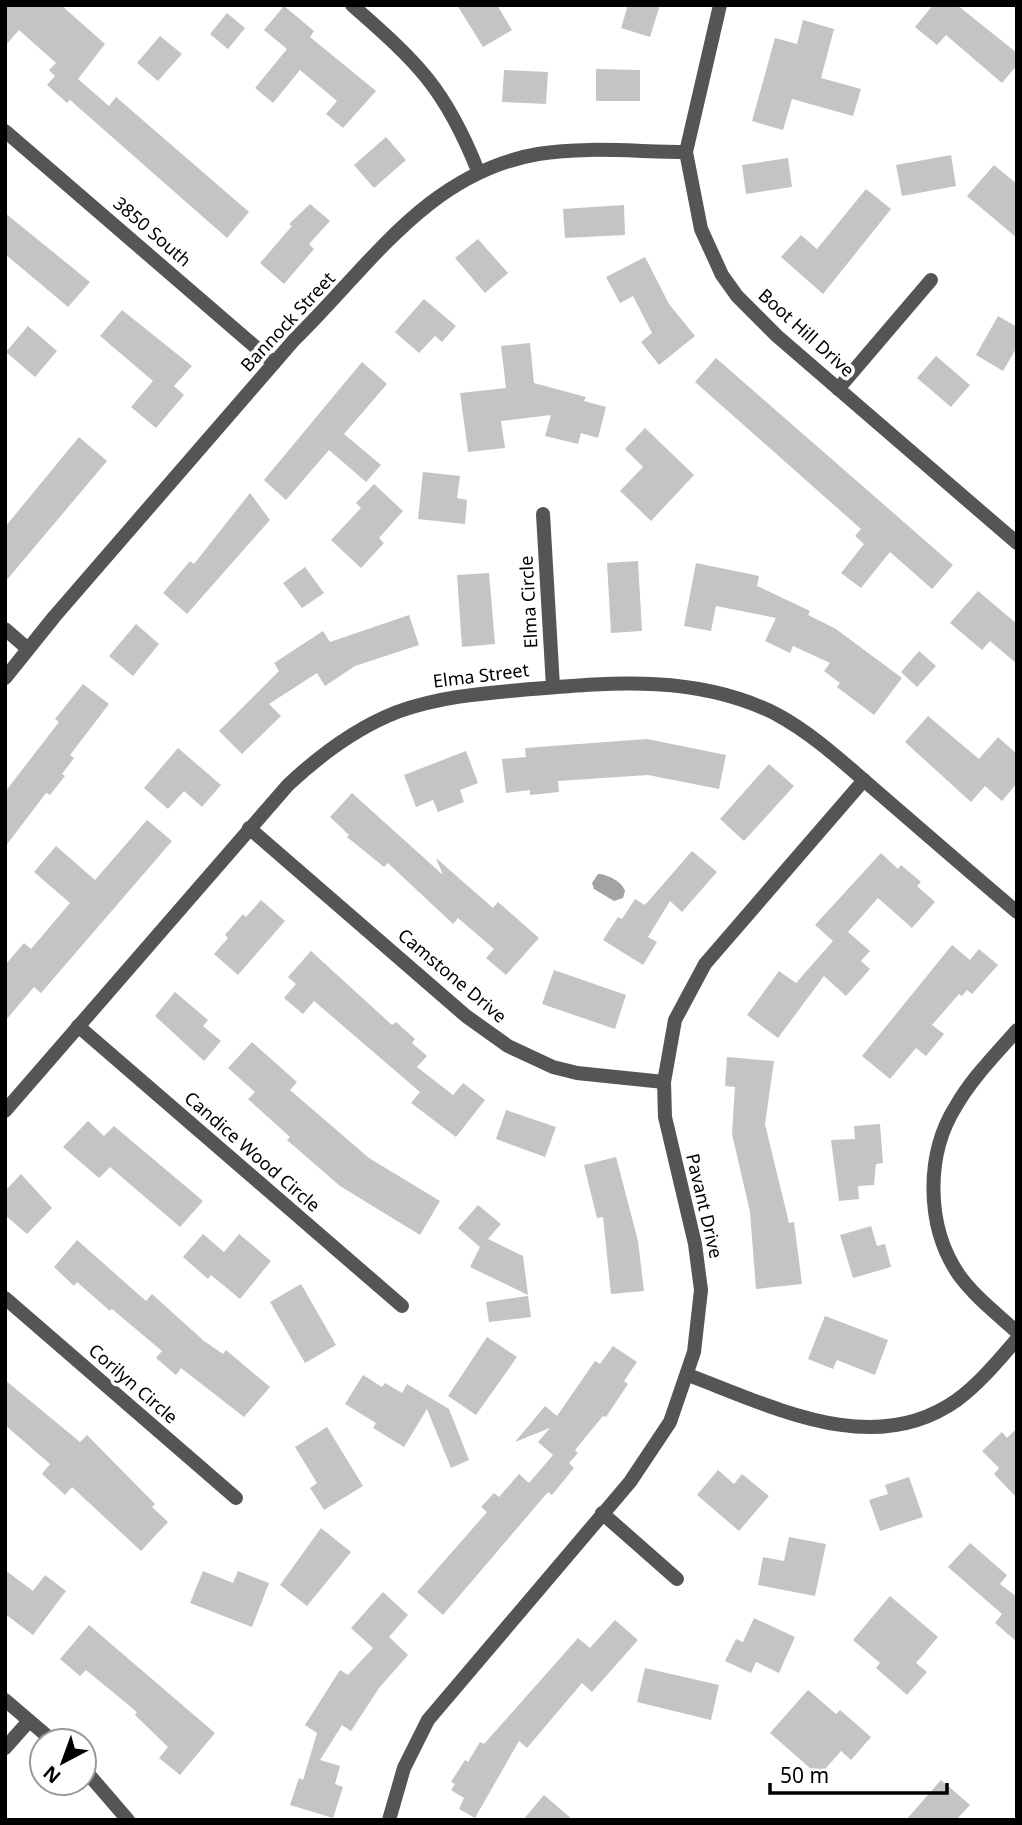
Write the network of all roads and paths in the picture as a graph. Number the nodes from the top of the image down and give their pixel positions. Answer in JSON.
{"nodes":[{"id":1,"x":352,"y":5,"type":"edge"},
{"id":2,"x":720,"y":5,"type":"edge"},
{"id":3,"x":5,"y":131,"type":"edge"},
{"id":4,"x":686,"y":152,"type":"junction"},
{"id":5,"x":478,"y":171,"type":"junction"},
{"id":6,"x":931,"y":280,"type":"dead end"},
{"id":7,"x":274,"y":363,"type":"junction"},
{"id":8,"x":838,"y":389,"type":"junction"},
{"id":9,"x":543,"y":514,"type":"dead end"},
{"id":10,"x":1017,"y":543,"type":"edge"},
{"id":11,"x":5,"y":629,"type":"edge"},
{"id":12,"x":28,"y":649,"type":"junction"},
{"id":13,"x":5,"y":678,"type":"edge"},
{"id":14,"x":553,"y":687,"type":"junction"},
{"id":15,"x":864,"y":780,"type":"junction"},
{"id":16,"x":249,"y":828,"type":"junction"},
{"id":17,"x":1017,"y":912,"type":"edge"},
{"id":18,"x":78,"y":1026,"type":"junction"},
{"id":19,"x":1017,"y":1030,"type":"edge"},
{"id":20,"x":664,"y":1082,"type":"junction"},
{"id":21,"x":5,"y":1111,"type":"edge"},
{"id":22,"x":5,"y":1298,"type":"edge"},
{"id":23,"x":402,"y":1306,"type":"dead end"},
{"id":24,"x":1017,"y":1332,"type":"edge"},
{"id":25,"x":1017,"y":1339,"type":"edge"},
{"id":26,"x":688,"y":1375,"type":"junction"},
{"id":27,"x":236,"y":1498,"type":"dead end"},
{"id":28,"x":602,"y":1513,"type":"junction"},
{"id":29,"x":677,"y":1579,"type":"dead end"},
{"id":30,"x":5,"y":1700,"type":"edge"},
{"id":31,"x":29,"y":1721,"type":"junction"},
{"id":32,"x":36,"y":1727,"type":"edge"},
{"id":33,"x":5,"y":1748,"type":"edge"},
{"id":34,"x":98,"y":1785,"type":"edge"},
{"id":35,"x":128,"y":1820,"type":"edge"},
{"id":36,"x":389,"y":1820,"type":"edge"}],
"edges":[{"from":1,"to":5,"type":"street"},
{"from":2,"to":4,"type":"street","name":"Boot Hill Drive"},
{"from":3,"to":7,"type":"street","name":"3850 South"},
{"from":4,"to":5,"type":"street","name":"Bannock Street"},
{"from":4,"to":8,"type":"street","name":"Boot Hill Drive"},
{"from":5,"to":7,"type":"street","name":"Bannock Street"},
{"from":6,"to":8,"type":"street"},
{"from":7,"to":12,"type":"street","name":"Bannock Street"},
{"from":8,"to":10,"type":"street","name":"Boot Hill Drive"},
{"from":9,"to":14,"type":"street","name":"Elma Circle"},
{"from":11,"to":12,"type":"street"},
{"from":12,"to":13,"type":"street","name":"Bannock Street"},
{"from":14,"to":15,"type":"street","name":"Elma Street"},
{"from":14,"to":16,"type":"street","name":"Elma Street"},
{"from":15,"to":17,"type":"street","name":"Elma Street"},
{"from":15,"to":20,"type":"street","name":"Pavant Drive"},
{"from":16,"to":18,"type":"street","name":"Elma Street"},
{"from":16,"to":20,"type":"street","name":"Camstone Drive"},
{"from":18,"to":21,"type":"street","name":"Elma Street"},
{"from":18,"to":23,"type":"street","name":"Candice Wood Circle"},
{"from":19,"to":24,"type":"street"},
{"from":20,"to":26,"type":"street","name":"Pavant Drive"},
{"from":22,"to":27,"type":"street","name":"Corilyn Circle"},
{"from":25,"to":26,"type":"street"},
{"from":26,"to":28,"type":"street","name":"Pavant Drive"},
{"from":28,"to":29,"type":"street"},
{"from":28,"to":36,"type":"street","name":"Pavant Drive"},
{"from":30,"to":31,"type":"street"},
{"from":31,"to":32,"type":"street"},
{"from":31,"to":33,"type":"street"},
{"from":34,"to":35,"type":"street"}]}
